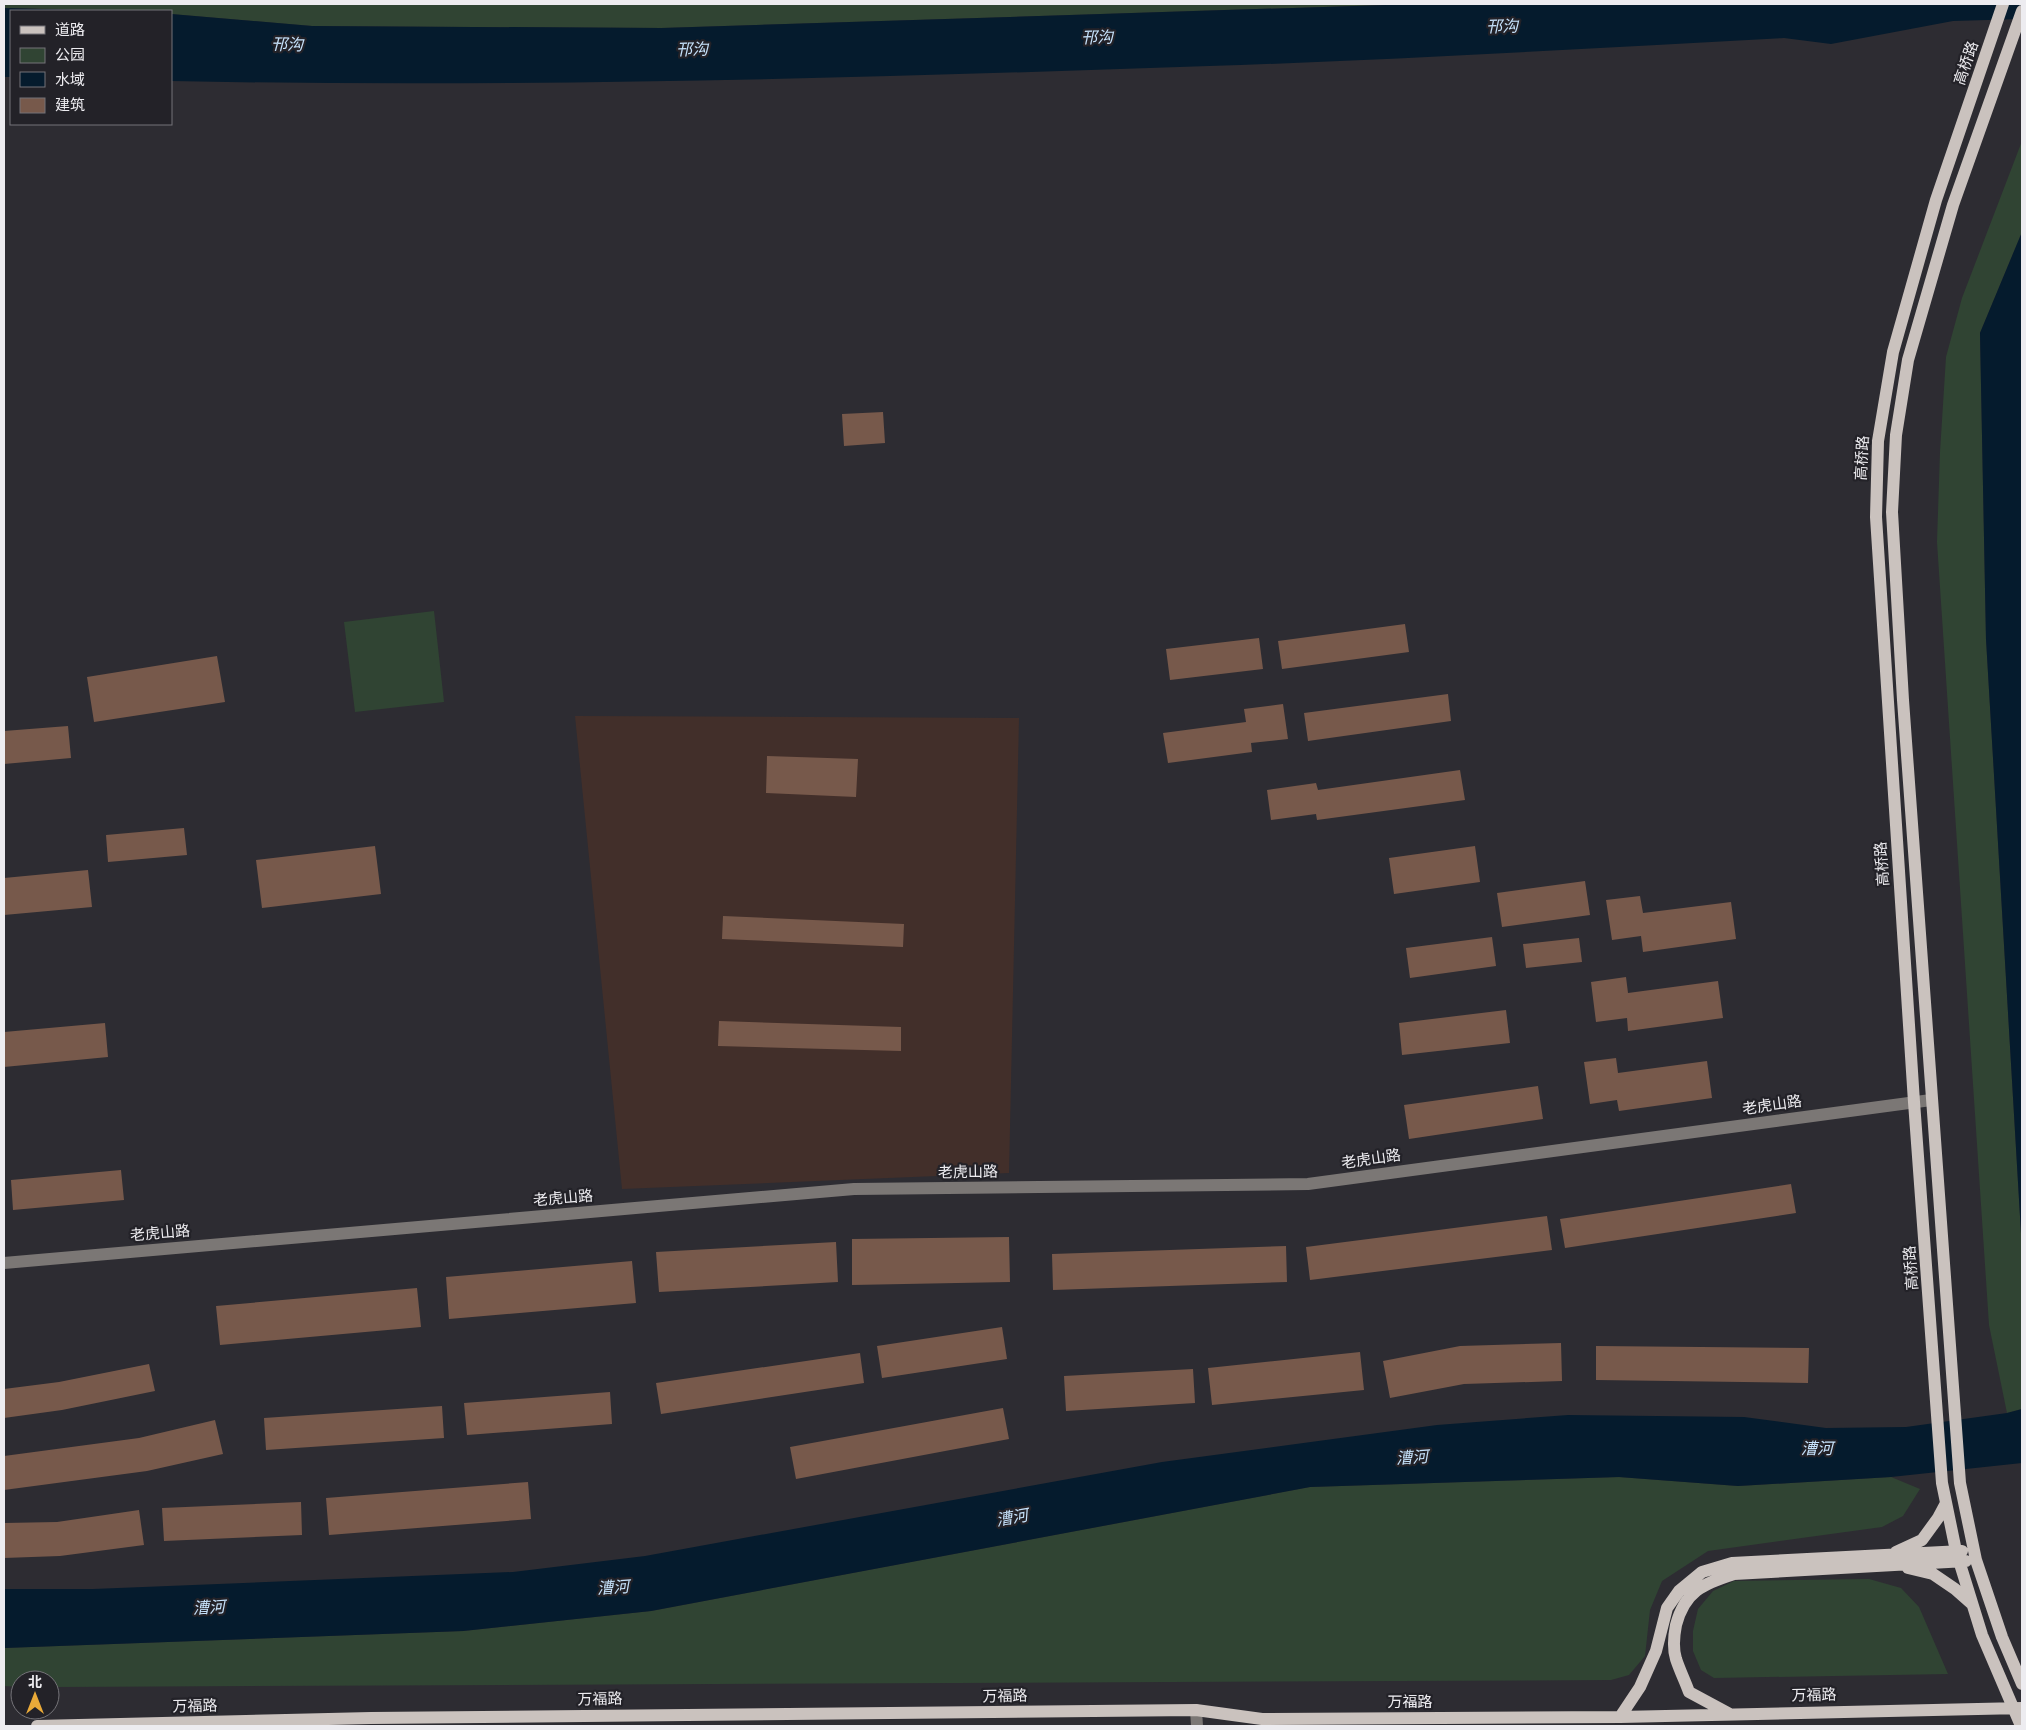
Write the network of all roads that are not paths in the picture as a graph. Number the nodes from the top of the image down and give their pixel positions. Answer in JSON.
{"nodes":[{"id":1,"x":2003,"y":4,"type":"edge"},
{"id":2,"x":2022,"y":11,"type":"edge"},
{"id":3,"x":1931,"y":1100,"type":"junction"},
{"id":4,"x":1914,"y":1102,"type":"junction"},
{"id":5,"x":4,"y":1263,"type":"edge"},
{"id":6,"x":1946,"y":1503,"type":"junction"},
{"id":7,"x":1975,"y":1555,"type":"junction"},
{"id":8,"x":1957,"y":1556,"type":"junction"},
{"id":9,"x":1892,"y":1560,"type":"junction"},
{"id":10,"x":1972,"y":1604,"type":"junction"},
{"id":11,"x":2022,"y":1684,"type":"edge"},
{"id":12,"x":2022,"y":1708,"type":"edge"},
{"id":13,"x":1196,"y":1710,"type":"junction"},
{"id":14,"x":1729,"y":1713,"type":"junction"},
{"id":15,"x":1620,"y":1717,"type":"junction"},
{"id":16,"x":37,"y":1726,"type":"edge"},
{"id":17,"x":1197,"y":1726,"type":"edge"},
{"id":18,"x":2021,"y":1726,"type":"edge"}],
"edges":[{"from":1,"to":4,"type":"main road","name":"高桥路"},
{"from":2,"to":3,"type":"main road"},
{"from":3,"to":4,"type":"street","name":"老虎山路"},
{"from":3,"to":7,"type":"main road"},
{"from":4,"to":5,"type":"street","name":"老虎山路"},
{"from":4,"to":6,"type":"main road","name":"高桥路"},
{"from":6,"to":8,"type":"main road","name":"高桥路"},
{"from":6,"to":9,"type":"main road"},
{"from":7,"to":8,"type":"main road"},
{"from":7,"to":11,"type":"main road"},
{"from":8,"to":9,"type":"main road"},
{"from":8,"to":10,"type":"main road","name":"高桥路"},
{"from":9,"to":10,"type":"main road"},
{"from":9,"to":14,"type":"main road"},
{"from":9,"to":15,"type":"main road"},
{"from":10,"to":18,"type":"main road","name":"高桥路"},
{"from":12,"to":14,"type":"main road","name":"万福路"},
{"from":13,"to":15,"type":"main road","name":"万福路"},
{"from":13,"to":16,"type":"main road","name":"万福路"},
{"from":13,"to":17,"type":"street"},
{"from":14,"to":15,"type":"main road","name":"万福路"}]}
